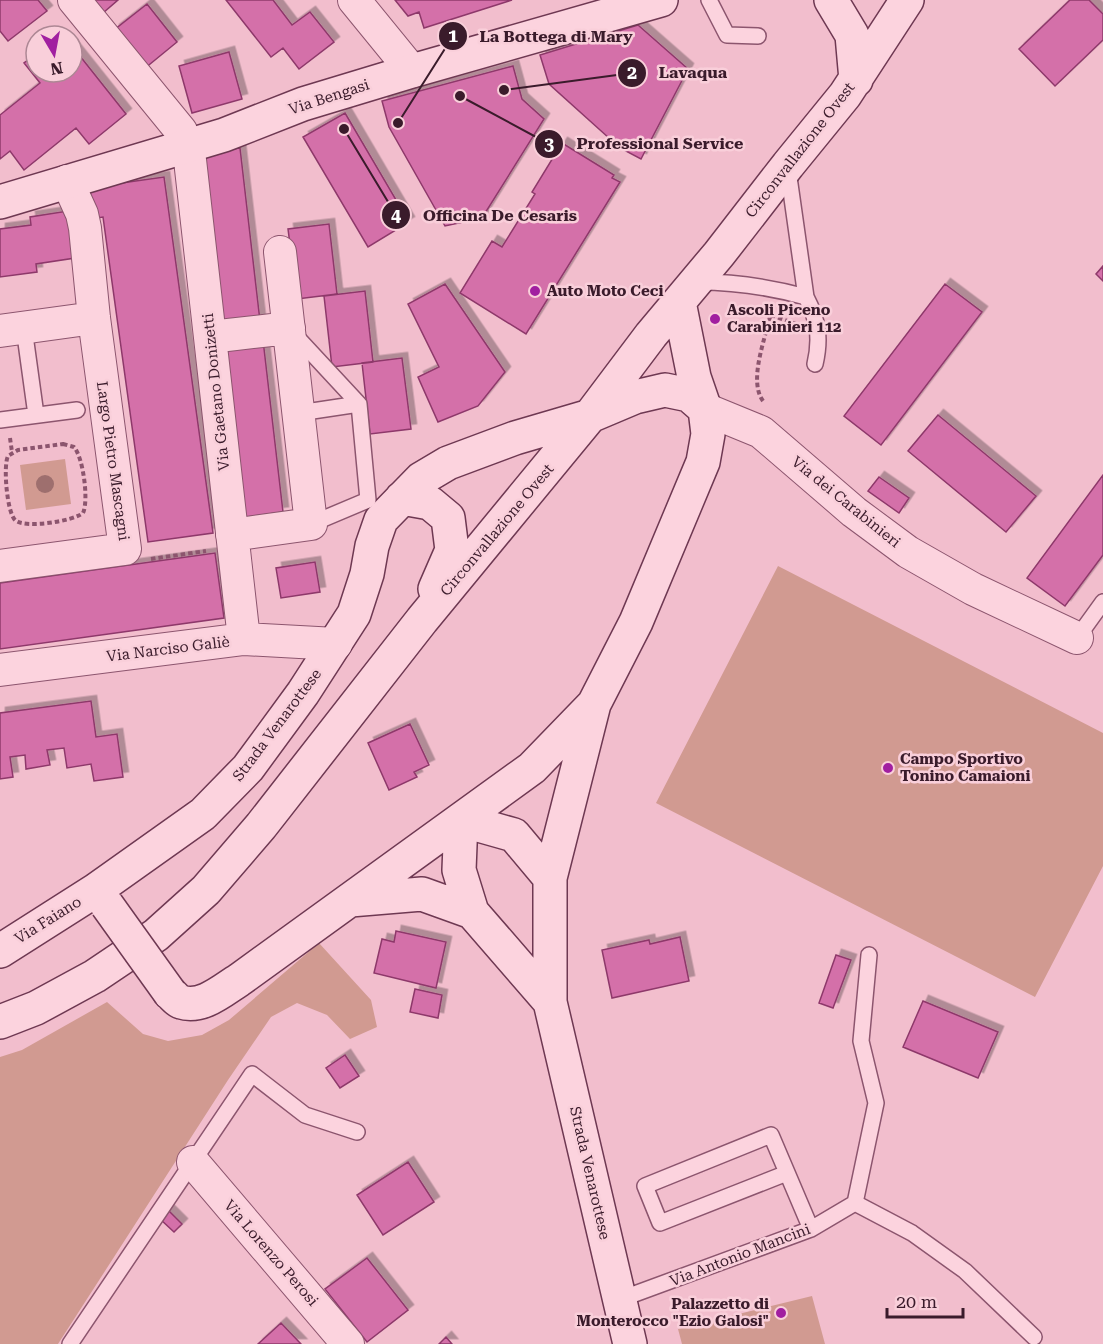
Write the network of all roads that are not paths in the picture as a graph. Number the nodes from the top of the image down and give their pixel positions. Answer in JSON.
{"nodes":[{"id":1,"x":74,"y":0,"type":"edge"},
{"id":2,"x":354,"y":0,"type":"edge"},
{"id":3,"x":661,"y":0,"type":"edge"},
{"id":4,"x":709,"y":0,"type":"edge"},
{"id":5,"x":831,"y":0,"type":"edge"},
{"id":6,"x":907,"y":0,"type":"edge"},
{"id":7,"x":758,"y":36,"type":"dead end"},
{"id":8,"x":412,"y":71,"type":"junction"},
{"id":9,"x":856,"y":80,"type":"junction"},
{"id":10,"x":186,"y":145,"type":"junction"},
{"id":11,"x":788,"y":165,"type":"junction"},
{"id":12,"x":67,"y":182,"type":"junction"},
{"id":13,"x":0,"y":202,"type":"edge"},
{"id":14,"x":280,"y":252,"type":"dead end"},
{"id":15,"x":687,"y":292,"type":"junction"},
{"id":16,"x":806,"y":297,"type":"junction"},
{"id":17,"x":94,"y":318,"type":"junction"},
{"id":18,"x":289,"y":328,"type":"junction"},
{"id":19,"x":12,"y":330,"type":"edge"},
{"id":20,"x":210,"y":337,"type":"junction"},
{"id":21,"x":815,"y":364,"type":"dead end"},
{"id":22,"x":359,"y":404,"type":"junction"},
{"id":23,"x":705,"y":409,"type":"junction"},
{"id":24,"x":77,"y":410,"type":"dead end"},
{"id":25,"x":298,"y":413,"type":"junction"},
{"id":26,"x":36,"y":416,"type":"junction"},
{"id":27,"x":590,"y":416,"type":"junction"},
{"id":28,"x":0,"y":420,"type":"edge"},
{"id":29,"x":402,"y":498,"type":"junction"},
{"id":30,"x":311,"y":524,"type":"junction"},
{"id":31,"x":221,"y":543,"type":"junction"},
{"id":32,"x":0,"y":566,"type":"edge"},
{"id":33,"x":1103,"y":602,"type":"edge"},
{"id":34,"x":422,"y":620,"type":"junction"},
{"id":35,"x":1077,"y":638,"type":"joint"},
{"id":36,"x":244,"y":639,"type":"junction"},
{"id":37,"x":336,"y":644,"type":"junction"},
{"id":38,"x":0,"y":670,"type":"edge"},
{"id":39,"x":594,"y":704,"type":"junction"},
{"id":40,"x":461,"y":820,"type":"junction"},
{"id":41,"x":550,"y":878,"type":"junction"},
{"id":42,"x":102,"y":897,"type":"junction"},
{"id":43,"x":348,"y":900,"type":"junction"},
{"id":44,"x":472,"y":912,"type":"junction"},
{"id":45,"x":0,"y":951,"type":"edge"},
{"id":46,"x":869,"y":955,"type":"dead end"},
{"id":47,"x":550,"y":1002,"type":"junction"},
{"id":48,"x":0,"y":1022,"type":"edge"},
{"id":49,"x":357,"y":1132,"type":"dead end"},
{"id":50,"x":193,"y":1162,"type":"junction"},
{"id":51,"x":787,"y":1173,"type":"junction"},
{"id":52,"x":855,"y":1203,"type":"junction"},
{"id":53,"x":811,"y":1229,"type":"junction"},
{"id":54,"x":621,"y":1299,"type":"junction"},
{"id":55,"x":1034,"y":1337,"type":"dead end"},
{"id":56,"x":70,"y":1344,"type":"edge"},
{"id":57,"x":348,"y":1344,"type":"edge"},
{"id":58,"x":630,"y":1344,"type":"edge"}],
"edges":[{"from":1,"to":10,"type":"street","name":"Via Gaetano Donizetti"},
{"from":2,"to":8,"type":"street"},
{"from":3,"to":8,"type":"main road","name":"Via Bengasi"},
{"from":4,"to":7,"type":"lane"},
{"from":5,"to":9,"type":"main road"},
{"from":6,"to":9,"type":"main road","name":"Circonvallazione Ovest"},
{"from":8,"to":10,"type":"main road","name":"Via Bengasi"},
{"from":9,"to":11,"type":"main road","name":"Circonvallazione Ovest"},
{"from":10,"to":12,"type":"main road","name":"Via Bengasi"},
{"from":10,"to":20,"type":"street","name":"Via Gaetano Donizetti"},
{"from":11,"to":15,"type":"main road","name":"Circonvallazione Ovest"},
{"from":11,"to":16,"type":"lane"},
{"from":12,"to":13,"type":"main road","name":"Via Bengasi"},
{"from":12,"to":17,"type":"street","name":"Largo Pietro Mascagni"},
{"from":14,"to":18,"type":"street"},
{"from":15,"to":16,"type":"lane"},
{"from":15,"to":23,"type":"main road","name":"Strada Venarottese"},
{"from":15,"to":27,"type":"main road","name":"Circonvallazione Ovest"},
{"from":16,"to":21,"type":"lane"},
{"from":17,"to":19,"type":"street"},
{"from":17,"to":32,"type":"street","name":"Largo Pietro Mascagni"},
{"from":18,"to":20,"type":"street"},
{"from":18,"to":22,"type":"lane"},
{"from":18,"to":25,"type":"street"},
{"from":19,"to":26,"type":"lane"},
{"from":20,"to":31,"type":"street","name":"Via Gaetano Donizetti"},
{"from":22,"to":25,"type":"lane"},
{"from":22,"to":30,"type":"lane"},
{"from":23,"to":27,"type":"main road","name":"Strada Venarottese"},
{"from":23,"to":35,"type":"street","name":"Via dei Carabinieri"},
{"from":23,"to":39,"type":"main road","name":"Strada Venarottese"},
{"from":24,"to":26,"type":"lane"},
{"from":25,"to":30,"type":"street"},
{"from":26,"to":28,"type":"lane"},
{"from":27,"to":29,"type":"main road","name":"Strada Venarottese"},
{"from":27,"to":34,"type":"main road","name":"Circonvallazione Ovest"},
{"from":29,"to":34,"type":"main road"},
{"from":29,"to":37,"type":"main road","name":"Strada Venarottese"},
{"from":30,"to":31,"type":"street"},
{"from":31,"to":36,"type":"street","name":"Via Gaetano Donizetti"},
{"from":33,"to":35,"type":"lane","name":"Via dei Carabinieri"},
{"from":34,"to":48,"type":"main road","name":"Circonvallazione Ovest"},
{"from":36,"to":37,"type":"street","name":"Via Narciso Galiè"},
{"from":36,"to":38,"type":"street","name":"Via Narciso Galiè"},
{"from":37,"to":42,"type":"main road","name":"Strada Venarottese"},
{"from":39,"to":40,"type":"main road","name":"Strada Venarottese"},
{"from":39,"to":41,"type":"main road","name":"Strada Venarottese"},
{"from":40,"to":41,"type":"main road"},
{"from":40,"to":43,"type":"main road","name":"Strada Venarottese"},
{"from":40,"to":44,"type":"main road","name":"Strada Venarottese"},
{"from":41,"to":47,"type":"main road","name":"Strada Venarottese"},
{"from":42,"to":43,"type":"main road","name":"Strada Venarottese","bridge":true},
{"from":42,"to":45,"type":"main road","name":"Via Faiano"},
{"from":43,"to":44,"type":"main road","name":"Strada Venarottese"},
{"from":44,"to":47,"type":"main road","name":"Strada Venarottese"},
{"from":46,"to":52,"type":"lane"},
{"from":47,"to":54,"type":"main road","name":"Strada Venarottese"},
{"from":49,"to":50,"type":"lane"},
{"from":50,"to":56,"type":"lane"},
{"from":50,"to":57,"type":"street","name":"Via Lorenzo Perosi"},
{"from":51,"to":51,"type":"lane"},
{"from":51,"to":53,"type":"lane"},
{"from":52,"to":53,"type":"lane","name":"Via Antonio Mancini"},
{"from":52,"to":55,"type":"lane"},
{"from":53,"to":54,"type":"lane","name":"Via Antonio Mancini"},
{"from":54,"to":58,"type":"main road","name":"Strada Venarottese"}]}
